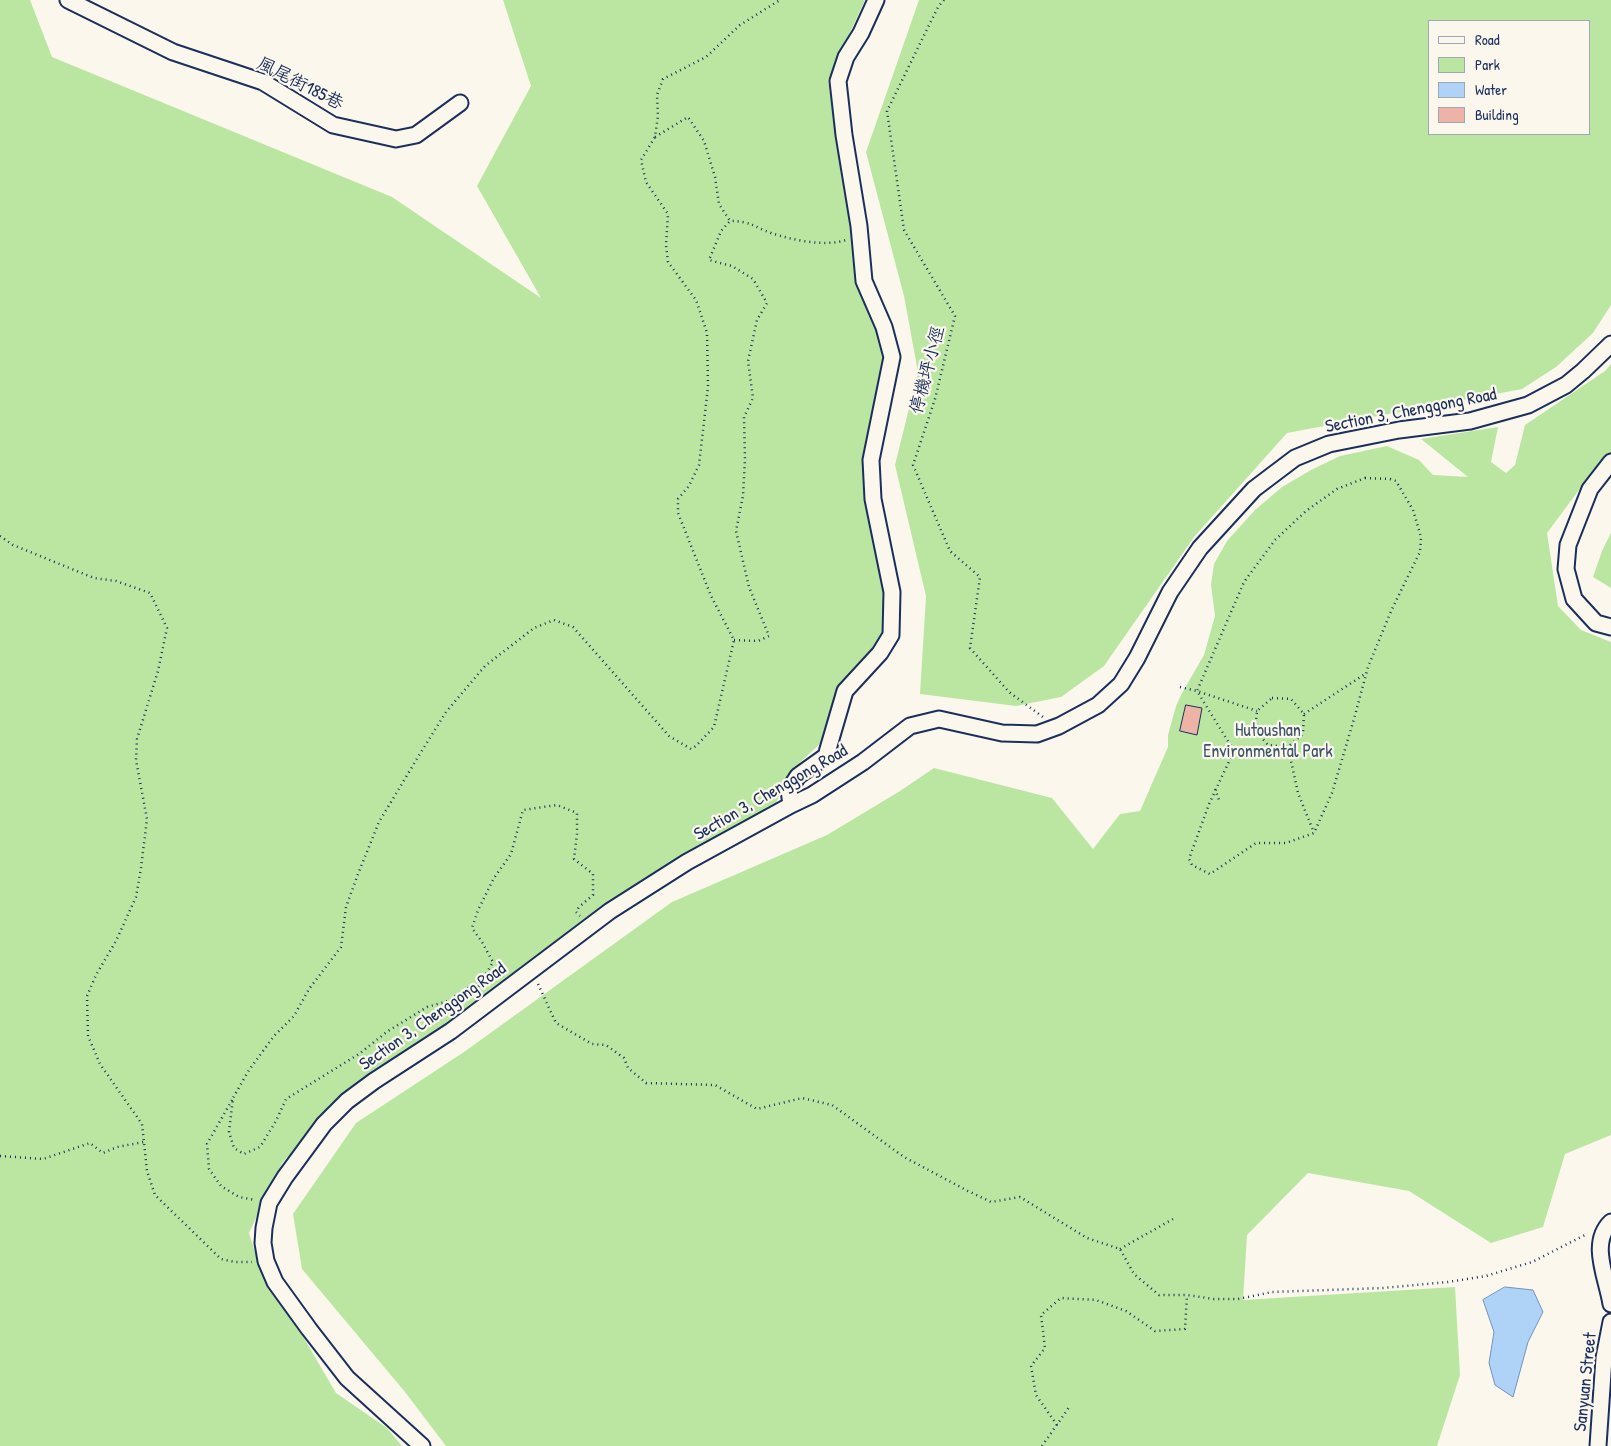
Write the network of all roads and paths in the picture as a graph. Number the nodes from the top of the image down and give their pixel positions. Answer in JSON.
{"nodes":[{"id":1,"x":68,"y":0,"type":"edge"},
{"id":2,"x":780,"y":0,"type":"edge"},
{"id":3,"x":876,"y":0,"type":"edge"},
{"id":4,"x":944,"y":0,"type":"edge"},
{"id":5,"x":460,"y":104,"type":"dead end"},
{"id":6,"x":655,"y":137,"type":"junction"},
{"id":7,"x":730,"y":221,"type":"junction"},
{"id":8,"x":860,"y":236,"type":"junction"},
{"id":9,"x":1611,"y":344,"type":"edge"},
{"id":10,"x":1611,"y":462,"type":"edge"},
{"id":11,"x":0,"y":536,"type":"edge"},
{"id":12,"x":1611,"y":627,"type":"edge"},
{"id":13,"x":734,"y":640,"type":"junction"},
{"id":14,"x":1366,"y":673,"type":"junction"},
{"id":15,"x":1180,"y":687,"type":"dead end"},
{"id":16,"x":1197,"y":691,"type":"junction"},
{"id":17,"x":1257,"y":710,"type":"junction"},
{"id":18,"x":1304,"y":714,"type":"junction"},
{"id":19,"x":1045,"y":718,"type":"dead end"},
{"id":20,"x":1288,"y":747,"type":"junction"},
{"id":21,"x":1216,"y":790,"type":"junction"},
{"id":22,"x":1219,"y":800,"type":"dead end"},
{"id":23,"x":791,"y":805,"type":"junction"},
{"id":24,"x":1314,"y":833,"type":"junction"},
{"id":25,"x":591,"y":926,"type":"junction"},
{"id":26,"x":531,"y":972,"type":"junction"},
{"id":27,"x":476,"y":991,"type":"junction"},
{"id":28,"x":486,"y":1004,"type":"junction"},
{"id":29,"x":233,"y":1098,"type":"junction"},
{"id":30,"x":144,"y":1142,"type":"junction"},
{"id":31,"x":0,"y":1156,"type":"edge"},
{"id":32,"x":269,"y":1203,"type":"junction"},
{"id":33,"x":1173,"y":1219,"type":"dead end"},
{"id":34,"x":1610,"y":1223,"type":"edge"},
{"id":35,"x":1120,"y":1249,"type":"junction"},
{"id":36,"x":266,"y":1261,"type":"junction"},
{"id":37,"x":1187,"y":1295,"type":"junction"},
{"id":38,"x":1611,"y":1304,"type":"edge"},
{"id":39,"x":1611,"y":1322,"type":"edge"},
{"id":40,"x":1070,"y":1406,"type":"dead end"},
{"id":41,"x":1058,"y":1425,"type":"junction"},
{"id":42,"x":422,"y":1446,"type":"edge"},
{"id":43,"x":1042,"y":1446,"type":"edge"},
{"id":44,"x":1598,"y":1446,"type":"edge"}],
"edges":[{"from":1,"to":5,"type":"street","name":"風尾街185巷"},
{"from":2,"to":6,"type":"path"},
{"from":3,"to":8,"type":"street"},
{"from":4,"to":19,"type":"path","name":"停機坪小徑"},
{"from":6,"to":7,"type":"path"},
{"from":6,"to":13,"type":"path"},
{"from":7,"to":8,"type":"path"},
{"from":7,"to":13,"type":"path"},
{"from":8,"to":23,"type":"street"},
{"from":9,"to":23,"type":"street","name":"Section 3, Chenggong Road"},
{"from":10,"to":12,"type":"street"},
{"from":11,"to":30,"type":"path"},
{"from":13,"to":29,"type":"path"},
{"from":14,"to":16,"type":"path"},
{"from":14,"to":18,"type":"path"},
{"from":14,"to":24,"type":"path"},
{"from":15,"to":16,"type":"path"},
{"from":16,"to":17,"type":"path"},
{"from":16,"to":21,"type":"path"},
{"from":17,"to":18,"type":"path"},
{"from":17,"to":20,"type":"path"},
{"from":18,"to":20,"type":"path"},
{"from":20,"to":24,"type":"path"},
{"from":21,"to":22,"type":"path"},
{"from":21,"to":24,"type":"path"},
{"from":23,"to":25,"type":"street","name":"Section 3, Chenggong Road"},
{"from":25,"to":26,"type":"street","name":"Section 3, Chenggong Road"},
{"from":25,"to":27,"type":"path"},
{"from":26,"to":28,"type":"street","name":"Section 3, Chenggong Road"},
{"from":26,"to":35,"type":"path"},
{"from":27,"to":28,"type":"path"},
{"from":27,"to":29,"type":"path"},
{"from":28,"to":32,"type":"street","name":"Section 3, Chenggong Road"},
{"from":29,"to":32,"type":"path"},
{"from":30,"to":31,"type":"path"},
{"from":30,"to":36,"type":"path"},
{"from":32,"to":36,"type":"street","name":"Section 3, Chenggong Road"},
{"from":33,"to":35,"type":"path"},
{"from":34,"to":37,"type":"path"},
{"from":34,"to":38,"type":"street"},
{"from":35,"to":37,"type":"path"},
{"from":36,"to":42,"type":"street","name":"Section 3, Chenggong Road"},
{"from":37,"to":41,"type":"path"},
{"from":39,"to":44,"type":"street","name":"Sanyuan Street"},
{"from":40,"to":41,"type":"path"},
{"from":41,"to":43,"type":"path"}]}
